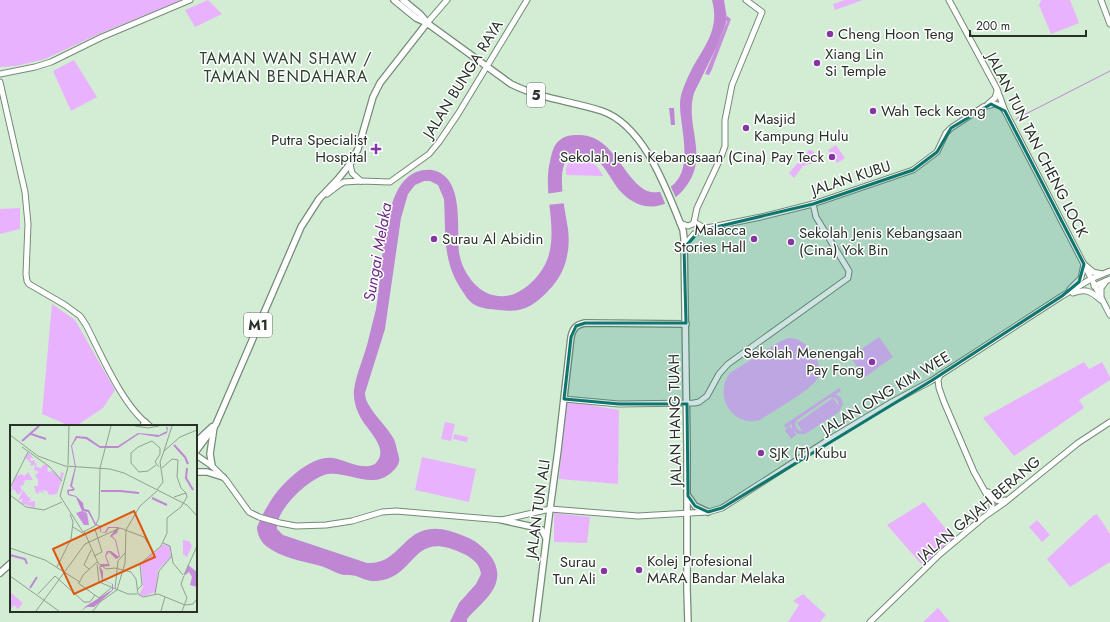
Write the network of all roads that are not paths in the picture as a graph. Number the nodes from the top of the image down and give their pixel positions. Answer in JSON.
{"nodes":[{"id":1,"x":190,"y":0,"type":"edge"},
{"id":2,"x":394,"y":0,"type":"edge"},
{"id":3,"x":403,"y":0,"type":"edge"},
{"id":4,"x":447,"y":0,"type":"edge"},
{"id":5,"x":526,"y":0,"type":"edge"},
{"id":6,"x":746,"y":0,"type":"edge"},
{"id":7,"x":949,"y":0,"type":"edge"},
{"id":8,"x":1101,"y":0,"type":"edge"},
{"id":9,"x":428,"y":23,"type":"junction"},
{"id":10,"x":1110,"y":24,"type":"edge"},
{"id":11,"x":487,"y":66,"type":"junction"},
{"id":12,"x":0,"y":74,"type":"edge"},
{"id":13,"x":0,"y":82,"type":"edge"},
{"id":14,"x":997,"y":91,"type":"junction"},
{"id":15,"x":985,"y":106,"type":"junction"},
{"id":16,"x":1005,"y":111,"type":"junction"},
{"id":17,"x":350,"y":164,"type":"junction"},
{"id":18,"x":361,"y":181,"type":"junction"},
{"id":19,"x":813,"y":204,"type":"junction"},
{"id":20,"x":311,"y":211,"type":"junction"},
{"id":21,"x":679,"y":222,"type":"junction"},
{"id":22,"x":694,"y":222,"type":"junction"},
{"id":23,"x":707,"y":228,"type":"junction"},
{"id":24,"x":684,"y":248,"type":"junction"},
{"id":25,"x":1084,"y":264,"type":"junction"},
{"id":26,"x":1110,"y":271,"type":"edge"},
{"id":27,"x":1102,"y":274,"type":"junction"},
{"id":28,"x":1091,"y":279,"type":"junction"},
{"id":29,"x":1108,"y":280,"type":"edge"},
{"id":30,"x":1094,"y":286,"type":"junction"},
{"id":31,"x":1062,"y":296,"type":"junction"},
{"id":32,"x":1103,"y":303,"type":"junction"},
{"id":33,"x":1110,"y":315,"type":"edge"},
{"id":34,"x":686,"y":324,"type":"junction"},
{"id":35,"x":940,"y":375,"type":"junction"},
{"id":36,"x":564,"y":398,"type":"junction"},
{"id":37,"x":687,"y":404,"type":"junction"},
{"id":38,"x":1110,"y":422,"type":"edge"},
{"id":39,"x":146,"y":425,"type":"edge"},
{"id":40,"x":215,"y":426,"type":"junction"},
{"id":41,"x":197,"y":441,"type":"edge"},
{"id":42,"x":197,"y":450,"type":"edge"},
{"id":43,"x":197,"y":456,"type":"edge"},
{"id":44,"x":212,"y":466,"type":"junction"},
{"id":45,"x":197,"y":472,"type":"edge"},
{"id":46,"x":223,"y":477,"type":"junction"},
{"id":47,"x":983,"y":488,"type":"junction"},
{"id":48,"x":1015,"y":494,"type":"junction"},
{"id":49,"x":688,"y":496,"type":"junction"},
{"id":50,"x":550,"y":509,"type":"junction"},
{"id":51,"x":708,"y":512,"type":"junction"},
{"id":52,"x":688,"y":513,"type":"junction"},
{"id":53,"x":984,"y":517,"type":"junction"},
{"id":54,"x":502,"y":520,"type":"junction"},
{"id":55,"x":546,"y":538,"type":"junction"},
{"id":56,"x":10,"y":564,"type":"edge"},
{"id":57,"x":0,"y":573,"type":"edge"},
{"id":58,"x":536,"y":622,"type":"edge"},
{"id":59,"x":688,"y":622,"type":"edge"},
{"id":60,"x":870,"y":622,"type":"edge"}],
"edges":[{"from":1,"to":12,"type":"street"},
{"from":2,"to":9,"type":"main road","number":"5"},
{"from":3,"to":9,"type":"main road","number":"5"},
{"from":4,"to":9,"type":"street"},
{"from":5,"to":11,"type":"street","name":"JALAN BUNGA RAYA"},
{"from":6,"to":22,"type":"street"},
{"from":7,"to":14,"type":"street","name":"JALAN TUN TAN CHENG LOCK"},
{"from":8,"to":10,"type":"street"},
{"from":9,"to":11,"type":"main road","number":"5"},
{"from":9,"to":17,"type":"main road"},
{"from":11,"to":18,"type":"street","name":"JALAN BUNGA RAYA"},
{"from":11,"to":21,"type":"main road","number":"5"},
{"from":13,"to":39,"type":"street"},
{"from":14,"to":15,"type":"street","name":"JALAN KUBU"},
{"from":14,"to":16,"type":"street","name":"JALAN TUN TAN CHENG LOCK"},
{"from":15,"to":16,"type":"street"},
{"from":15,"to":19,"type":"street","name":"JALAN KUBU"},
{"from":16,"to":25,"type":"street","name":"JALAN TUN TAN CHENG LOCK"},
{"from":17,"to":18,"type":"street"},
{"from":17,"to":20,"type":"main road","number":"M1"},
{"from":18,"to":20,"type":"street","name":"JALAN BUNGA RAYA"},
{"from":19,"to":23,"type":"street","name":"JALAN KUBU"},
{"from":19,"to":37,"type":"street"},
{"from":20,"to":40,"type":"main road","number":"M1"},
{"from":21,"to":22,"type":"street"},
{"from":21,"to":24,"type":"main road","name":"JALAN HANG TUAH"},
{"from":22,"to":23,"type":"street"},
{"from":23,"to":24,"type":"street","name":"JALAN KUBU"},
{"from":24,"to":34,"type":"main road","name":"JALAN HANG TUAH"},
{"from":25,"to":27,"type":"street"},
{"from":25,"to":28,"type":"street","name":"JALAN TUN TAN CHENG LOCK"},
{"from":25,"to":31,"type":"street"},
{"from":26,"to":27,"type":"street","name":"JALAN ONG KIM WEE"},
{"from":27,"to":28,"type":"street","name":"JALAN ONG KIM WEE"},
{"from":28,"to":30,"type":"street","name":"JALAN TUN TAN CHENG LOCK"},
{"from":28,"to":31,"type":"street","name":"JALAN ONG KIM WEE"},
{"from":29,"to":30,"type":"street"},
{"from":29,"to":32,"type":"street"},
{"from":30,"to":32,"type":"street","name":"JALAN TUN TAN CHENG LOCK"},
{"from":31,"to":32,"type":"street"},
{"from":31,"to":35,"type":"street","name":"JALAN ONG KIM WEE"},
{"from":32,"to":33,"type":"street","name":"JALAN TUN TAN CHENG LOCK"},
{"from":34,"to":36,"type":"main road","name":"JALAN TUN ALI"},
{"from":34,"to":37,"type":"main road","name":"JALAN HANG TUAH"},
{"from":35,"to":47,"type":"street"},
{"from":35,"to":51,"type":"street","name":"JALAN ONG KIM WEE"},
{"from":36,"to":37,"type":"street"},
{"from":36,"to":50,"type":"main road","name":"JALAN TUN ALI"},
{"from":37,"to":49,"type":"main road","name":"JALAN HANG TUAH"},
{"from":38,"to":48,"type":"street","name":"JALAN GAJAH BERANG"},
{"from":40,"to":41,"type":"main road"},
{"from":40,"to":42,"type":"main road","number":"M1"},
{"from":40,"to":44,"type":"main road"},
{"from":43,"to":44,"type":"street"},
{"from":44,"to":46,"type":"street"},
{"from":45,"to":46,"type":"main road"},
{"from":46,"to":54,"type":"street","name":"JALAN ONG KIM WEE"},
{"from":47,"to":48,"type":"street"},
{"from":47,"to":53,"type":"street"},
{"from":48,"to":53,"type":"street","name":"JALAN GAJAH BERANG"},
{"from":49,"to":51,"type":"main road"},
{"from":49,"to":52,"type":"main road","name":"JALAN HANG TUAH"},
{"from":50,"to":52,"type":"street","name":"JALAN ONG KIM WEE"},
{"from":50,"to":54,"type":"street","name":"JALAN ONG KIM WEE"},
{"from":50,"to":55,"type":"main road","name":"JALAN TUN ALI"},
{"from":51,"to":52,"type":"street","name":"JALAN ONG KIM WEE"},
{"from":52,"to":59,"type":"main road","name":"JALAN HANG TUAH"},
{"from":53,"to":60,"type":"street","name":"JALAN GAJAH BERANG"},
{"from":54,"to":55,"type":"main road"},
{"from":55,"to":58,"type":"main road","name":"JALAN TUN ALI"},
{"from":56,"to":57,"type":"main road"}]}
